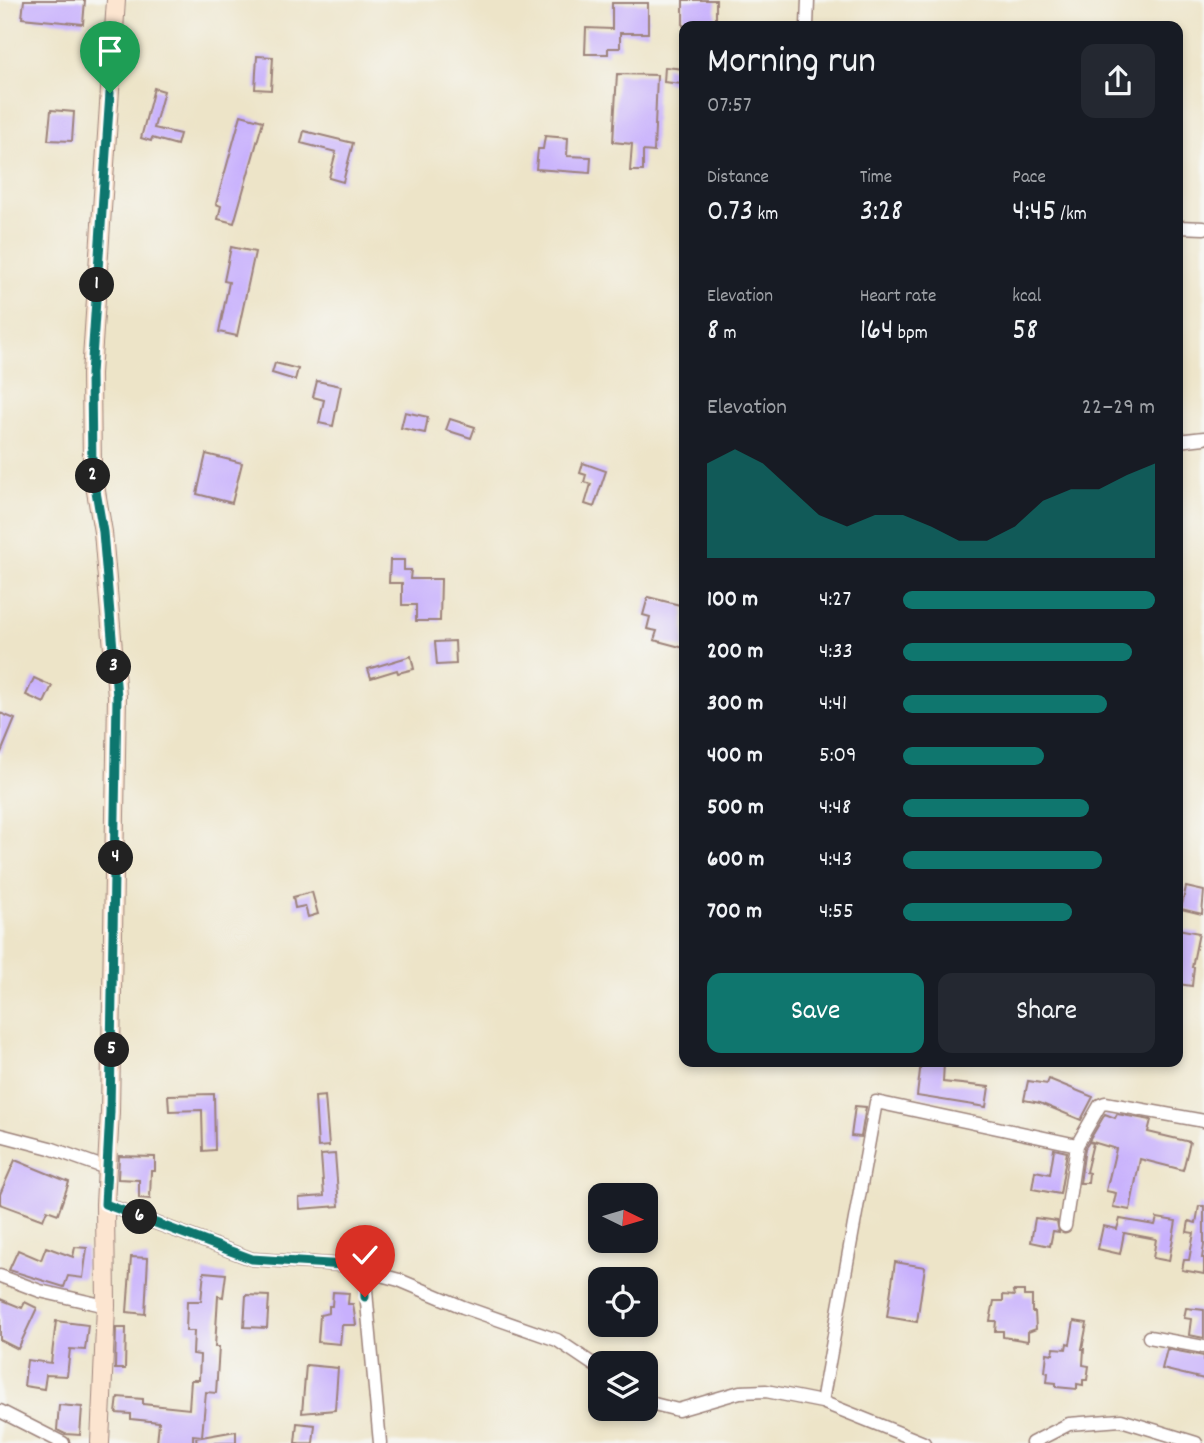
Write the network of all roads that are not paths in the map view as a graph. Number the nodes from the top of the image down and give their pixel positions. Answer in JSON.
{"nodes":[{"id":1,"x":116,"y":0,"type":"edge"},
{"id":2,"x":808,"y":0,"type":"edge"},
{"id":3,"x":807,"y":21,"type":"edge"},
{"id":4,"x":1183,"y":228,"type":"edge"},
{"id":5,"x":1204,"y":228,"type":"edge"},
{"id":6,"x":1204,"y":438,"type":"edge"},
{"id":7,"x":1183,"y":440,"type":"edge"},
{"id":8,"x":1204,"y":1121,"type":"edge"},
{"id":9,"x":0,"y":1135,"type":"edge"},
{"id":10,"x":1077,"y":1145,"type":"junction"},
{"id":11,"x":106,"y":1168,"type":"junction"},
{"id":12,"x":105,"y":1204,"type":"junction"},
{"id":13,"x":1065,"y":1226,"type":"dead end"},
{"id":14,"x":364,"y":1270,"type":"junction"},
{"id":15,"x":0,"y":1276,"type":"edge"},
{"id":16,"x":106,"y":1306,"type":"junction"},
{"id":17,"x":1149,"y":1337,"type":"dead end"},
{"id":18,"x":1204,"y":1347,"type":"edge"},
{"id":19,"x":588,"y":1360,"type":"edge"},
{"id":20,"x":822,"y":1402,"type":"junction"},
{"id":21,"x":658,"y":1405,"type":"edge"},
{"id":22,"x":0,"y":1411,"type":"edge"},
{"id":23,"x":63,"y":1443,"type":"edge"},
{"id":24,"x":100,"y":1443,"type":"edge"},
{"id":25,"x":380,"y":1443,"type":"edge"},
{"id":26,"x":924,"y":1443,"type":"edge"},
{"id":27,"x":1032,"y":1443,"type":"edge"},
{"id":28,"x":1196,"y":1443,"type":"edge"}],
"edges":[{"from":1,"to":11,"type":"street"},
{"from":2,"to":3,"type":"street"},
{"from":4,"to":5,"type":"street"},
{"from":6,"to":7,"type":"street"},
{"from":8,"to":10,"type":"street"},
{"from":9,"to":11,"type":"street"},
{"from":10,"to":13,"type":"street"},
{"from":10,"to":20,"type":"street"},
{"from":11,"to":12,"type":"street"},
{"from":12,"to":14,"type":"street"},
{"from":12,"to":16,"type":"street"},
{"from":14,"to":19,"type":"street"},
{"from":14,"to":25,"type":"street"},
{"from":15,"to":16,"type":"street"},
{"from":16,"to":24,"type":"street"},
{"from":17,"to":18,"type":"street"},
{"from":20,"to":21,"type":"street"},
{"from":20,"to":26,"type":"street"},
{"from":22,"to":23,"type":"street"},
{"from":27,"to":28,"type":"street"}]}
